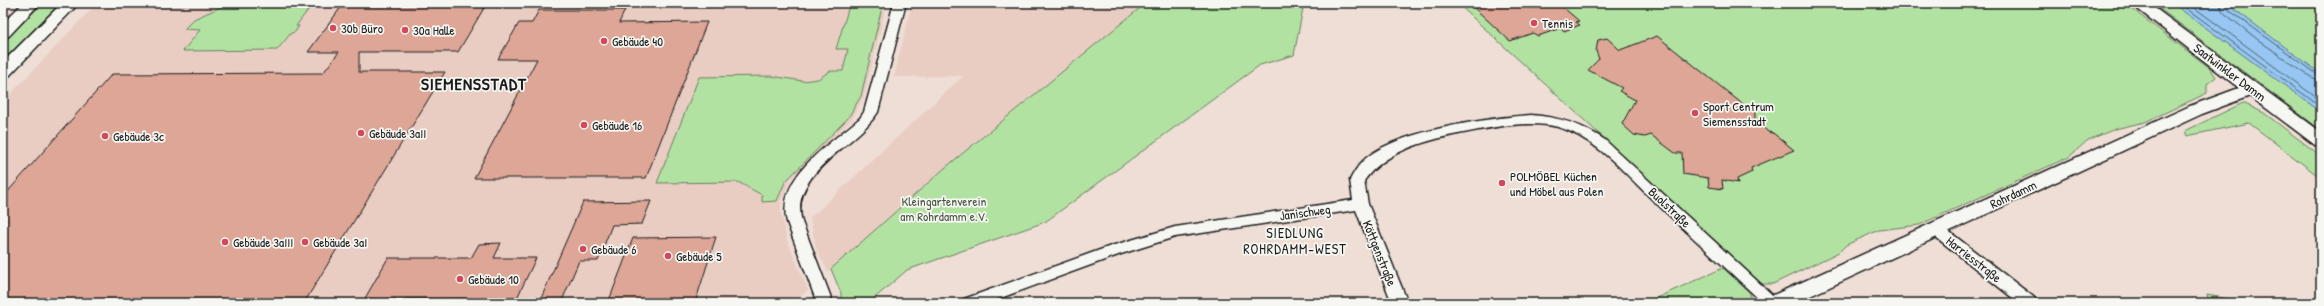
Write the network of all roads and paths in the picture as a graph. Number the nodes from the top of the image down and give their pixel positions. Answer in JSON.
{"nodes":[{"id":1,"x":32,"y":3,"type":"edge"},
{"id":2,"x":71,"y":3,"type":"edge"},
{"id":3,"x":900,"y":3,"type":"edge"},
{"id":4,"x":2138,"y":3,"type":"edge"},
{"id":5,"x":3,"y":32,"type":"edge"},
{"id":6,"x":3,"y":72,"type":"edge"},
{"id":7,"x":2252,"y":89,"type":"junction"},
{"id":8,"x":2321,"y":141,"type":"edge"},
{"id":9,"x":1361,"y":204,"type":"junction"},
{"id":10,"x":1937,"y":230,"type":"junction"},
{"id":11,"x":825,"y":303,"type":"edge"},
{"id":12,"x":970,"y":303,"type":"edge"},
{"id":13,"x":1400,"y":303,"type":"edge"},
{"id":14,"x":1774,"y":303,"type":"edge"},
{"id":15,"x":2030,"y":303,"type":"edge"}],
"edges":[{"from":1,"to":5,"type":"main road"},
{"from":2,"to":6,"type":"main road"},
{"from":3,"to":11,"type":"street"},
{"from":4,"to":7,"type":"main road","name":"Saatwinkler Damm"},
{"from":7,"to":8,"type":"main road","name":"Saatwinkler Damm"},
{"from":7,"to":10,"type":"main road","name":"Rohrdamm"},
{"from":9,"to":12,"type":"street","name":"Janischweg"},
{"from":9,"to":13,"type":"street","name":"Köttgenstraße"},
{"from":9,"to":14,"type":"street","name":"Buolstraße"},
{"from":10,"to":14,"type":"main road","name":"Rohrdamm"},
{"from":10,"to":15,"type":"street","name":"Harriesstraße"}]}
